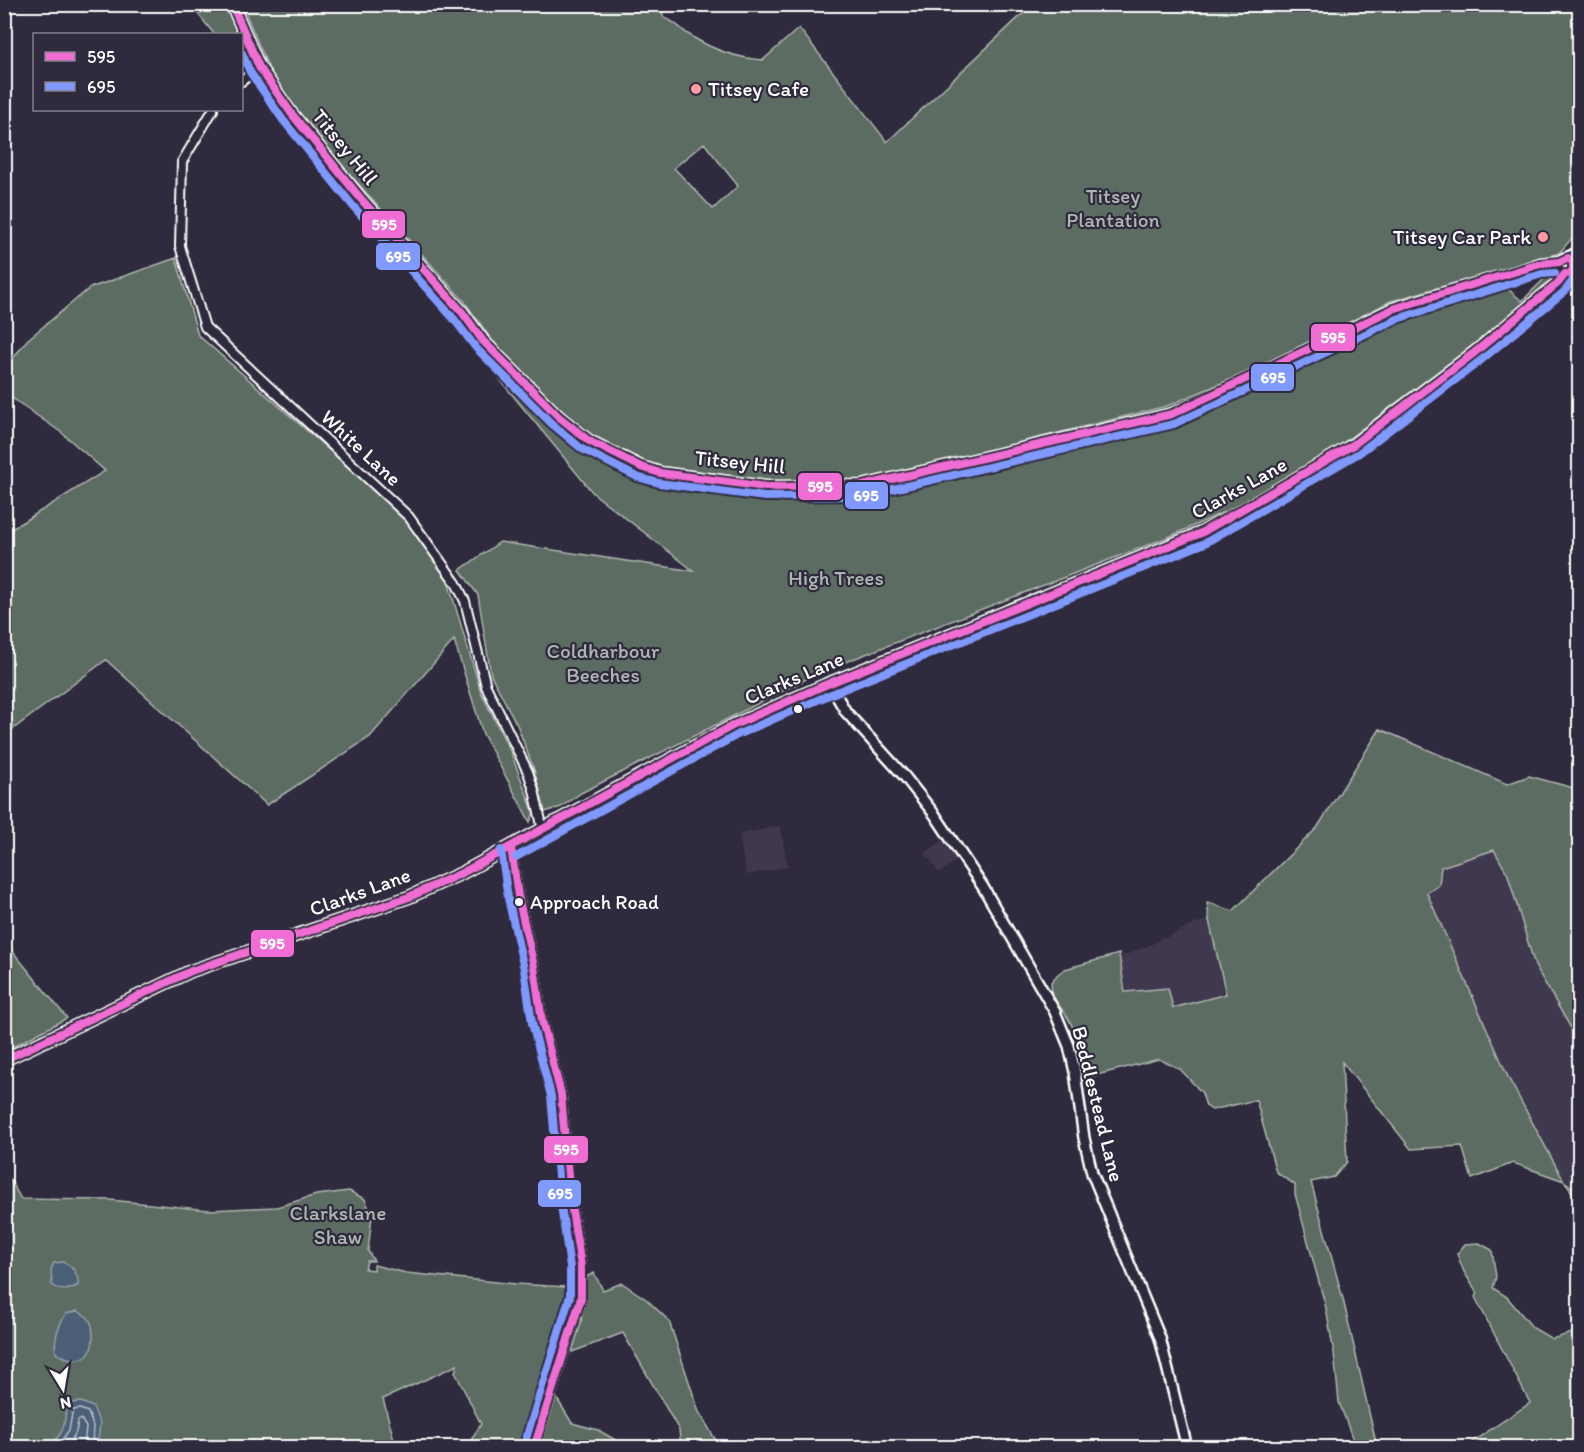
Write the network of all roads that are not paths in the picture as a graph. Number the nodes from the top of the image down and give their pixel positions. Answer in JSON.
{"nodes":[{"id":1,"x":232,"y":4,"type":"edge"},
{"id":2,"x":259,"y":67,"type":"junction"},
{"id":3,"x":243,"y":80,"type":"edge"},
{"id":4,"x":212,"y":111,"type":"edge"},
{"id":5,"x":1580,"y":253,"type":"edge"},
{"id":6,"x":1567,"y":267,"type":"edge"},
{"id":7,"x":829,"y":683,"type":"junction"},
{"id":8,"x":543,"y":830,"type":"junction"},
{"id":9,"x":511,"y":848,"type":"junction"},
{"id":10,"x":4,"y":1060,"type":"edge"},
{"id":11,"x":534,"y":1448,"type":"edge"},
{"id":12,"x":1187,"y":1448,"type":"edge"}],
"edges":[{"from":1,"to":2,"type":"main road","name":"Titsey Hill"},
{"from":2,"to":3,"type":"street"},
{"from":2,"to":6,"type":"main road","name":"Titsey Hill"},
{"from":4,"to":8,"type":"street","name":"White Lane"},
{"from":5,"to":6,"type":"main road"},
{"from":6,"to":7,"type":"main road","name":"Clarks Lane"},
{"from":7,"to":8,"type":"main road","name":"Clarks Lane"},
{"from":7,"to":12,"type":"street","name":"Beddlestead Lane"},
{"from":8,"to":9,"type":"main road","name":"Clarks Lane"},
{"from":9,"to":10,"type":"main road","name":"Clarks Lane"},
{"from":9,"to":11,"type":"street"}]}
